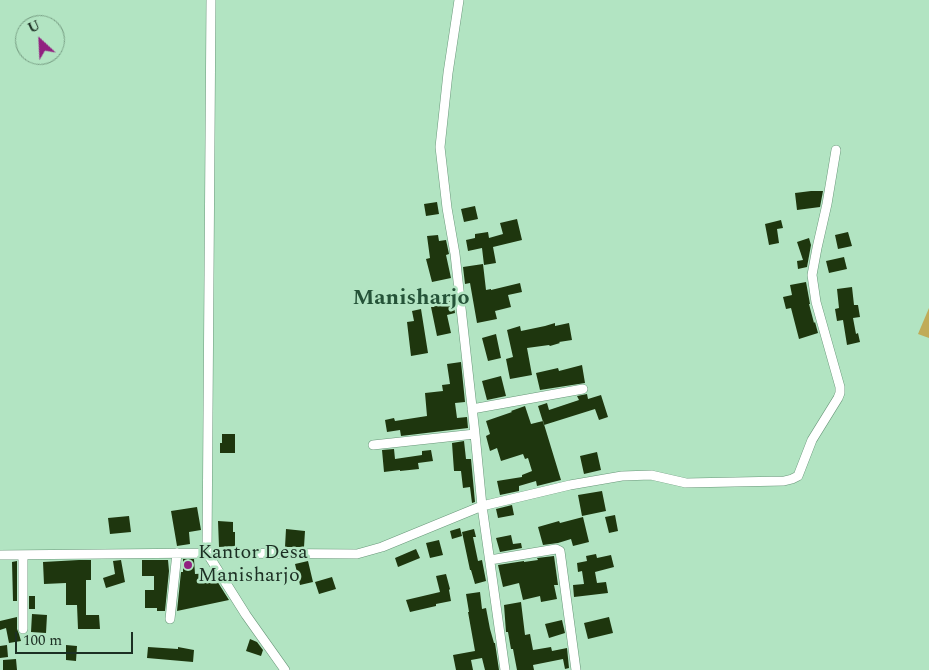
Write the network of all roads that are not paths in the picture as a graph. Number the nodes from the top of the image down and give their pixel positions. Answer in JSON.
{"nodes":[{"id":1,"x":211,"y":0,"type":"edge"},
{"id":2,"x":459,"y":0,"type":"edge"},
{"id":3,"x":836,"y":150,"type":"dead end"},
{"id":4,"x":582,"y":388,"type":"dead end"},
{"id":5,"x":472,"y":409,"type":"junction"},
{"id":6,"x":475,"y":434,"type":"junction"},
{"id":7,"x":373,"y":445,"type":"dead end"},
{"id":8,"x":482,"y":506,"type":"junction"},
{"id":9,"x":177,"y":553,"type":"junction"},
{"id":10,"x":207,"y":553,"type":"junction"},
{"id":11,"x":0,"y":555,"type":"edge"},
{"id":12,"x":23,"y":556,"type":"junction"},
{"id":13,"x":490,"y":560,"type":"junction"},
{"id":14,"x":170,"y":619,"type":"dead end"},
{"id":15,"x":23,"y":629,"type":"dead end"},
{"id":16,"x":285,"y":670,"type":"edge"},
{"id":17,"x":505,"y":670,"type":"edge"},
{"id":18,"x":576,"y":670,"type":"edge"}],
"edges":[{"from":1,"to":10,"type":"street"},
{"from":2,"to":5,"type":"street"},
{"from":3,"to":8,"type":"street"},
{"from":4,"to":5,"type":"street"},
{"from":5,"to":6,"type":"street"},
{"from":6,"to":7,"type":"street"},
{"from":6,"to":8,"type":"street"},
{"from":8,"to":10,"type":"street"},
{"from":8,"to":13,"type":"street"},
{"from":9,"to":10,"type":"street"},
{"from":9,"to":12,"type":"street"},
{"from":9,"to":14,"type":"street"},
{"from":10,"to":16,"type":"street"},
{"from":11,"to":12,"type":"street"},
{"from":12,"to":15,"type":"street"},
{"from":13,"to":17,"type":"street"},
{"from":13,"to":18,"type":"street"}]}
